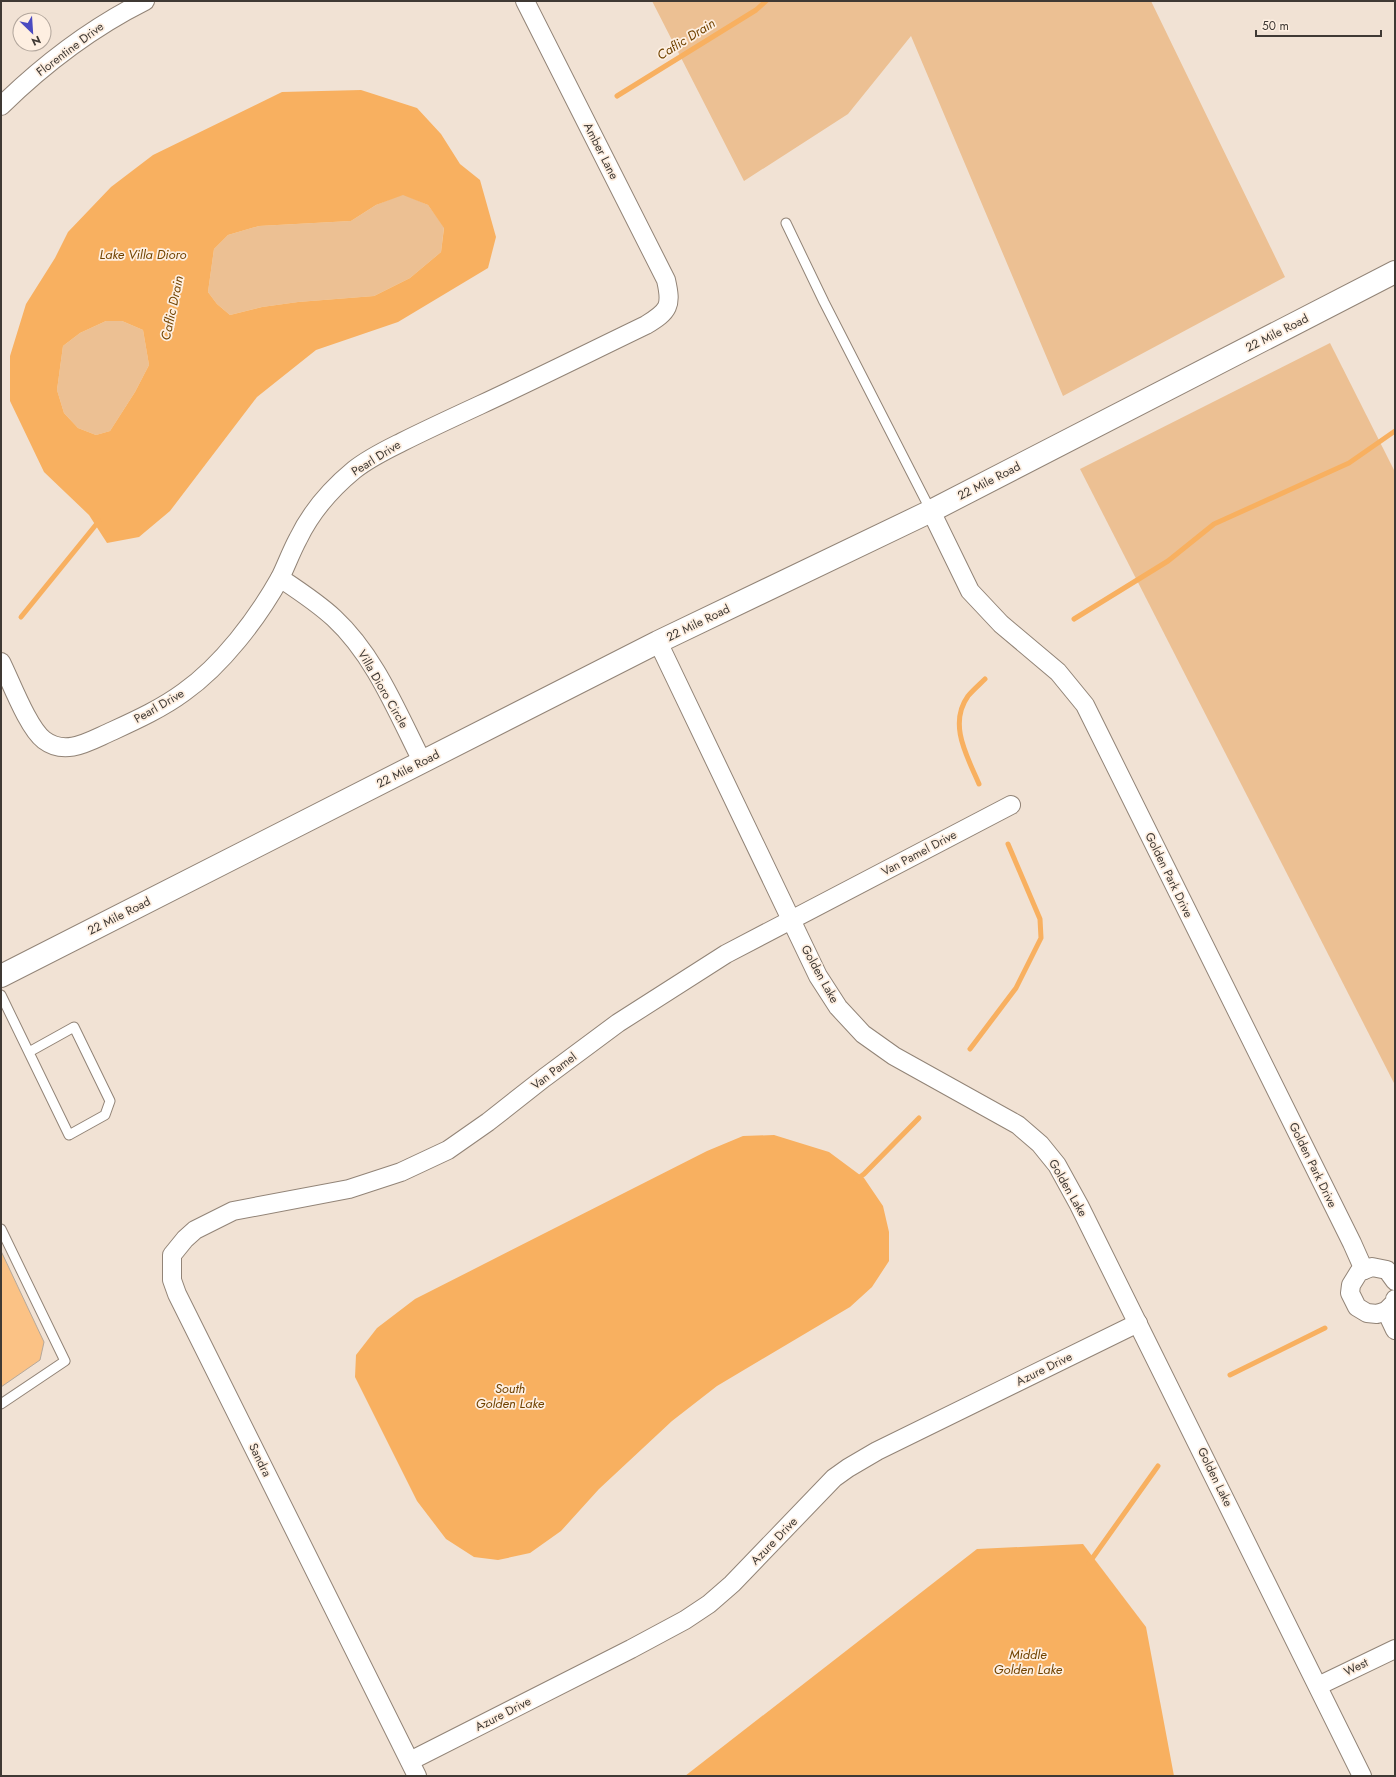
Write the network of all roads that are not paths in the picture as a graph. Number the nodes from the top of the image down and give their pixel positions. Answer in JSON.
{"nodes":[{"id":1,"x":145,"y":1,"type":"edge"},
{"id":2,"x":525,"y":1,"type":"edge"},
{"id":3,"x":1,"y":106,"type":"edge"},
{"id":4,"x":786,"y":223,"type":"dead end"},
{"id":5,"x":1395,"y":272,"type":"edge"},
{"id":6,"x":669,"y":304,"type":"joint"},
{"id":7,"x":930,"y":511,"type":"junction"},
{"id":8,"x":280,"y":578,"type":"junction"},
{"id":9,"x":658,"y":642,"type":"junction"},
{"id":10,"x":1,"y":662,"type":"edge"},
{"id":11,"x":422,"y":762,"type":"junction"},
{"id":12,"x":1011,"y":805,"type":"dead end"},
{"id":13,"x":827,"y":902,"type":"joint"},
{"id":14,"x":791,"y":919,"type":"junction"},
{"id":15,"x":1,"y":976,"type":"edge"},
{"id":16,"x":1,"y":995,"type":"edge"},
{"id":17,"x":29,"y":1052,"type":"junction"},
{"id":18,"x":266,"y":1205,"type":"joint"},
{"id":19,"x":1,"y":1229,"type":"edge"},
{"id":20,"x":1364,"y":1270,"type":"junction"},
{"id":21,"x":1395,"y":1281,"type":"edge"},
{"id":22,"x":1390,"y":1305,"type":"edge"},
{"id":23,"x":1138,"y":1323,"type":"junction"},
{"id":24,"x":1395,"y":1330,"type":"edge"},
{"id":25,"x":1,"y":1404,"type":"edge"},
{"id":26,"x":1395,"y":1649,"type":"edge"},
{"id":27,"x":1318,"y":1686,"type":"junction"},
{"id":28,"x":414,"y":1768,"type":"edge"},
{"id":29,"x":1362,"y":1776,"type":"edge"}],
"edges":[{"from":1,"to":3,"type":"street","name":"Florentine Drive"},
{"from":2,"to":6,"type":"street","name":"Amber Lane"},
{"from":4,"to":7,"type":"lane"},
{"from":5,"to":7,"type":"street","name":"22 Mile Road"},
{"from":6,"to":8,"type":"street","name":"Pearl Drive"},
{"from":7,"to":9,"type":"street","name":"22 Mile Road"},
{"from":7,"to":20,"type":"street","name":"Golden Park Drive"},
{"from":8,"to":10,"type":"street","name":"Pearl Drive"},
{"from":8,"to":11,"type":"street","name":"Villa Dioro Circle"},
{"from":9,"to":11,"type":"street","name":"22 Mile Road"},
{"from":9,"to":14,"type":"street","name":"Golden Lake"},
{"from":11,"to":15,"type":"street","name":"22 Mile Road"},
{"from":12,"to":13,"type":"street","name":"Van Pamel Drive"},
{"from":13,"to":14,"type":"street","name":"Van Pamel"},
{"from":14,"to":18,"type":"street","name":"Van Pamel"},
{"from":14,"to":23,"type":"street","name":"Golden Lake"},
{"from":16,"to":17,"type":"lane"},
{"from":17,"to":17,"type":"lane"},
{"from":18,"to":28,"type":"street","name":"Sandra"},
{"from":19,"to":25,"type":"lane"},
{"from":20,"to":21,"type":"street"},
{"from":20,"to":22,"type":"street"},
{"from":22,"to":24,"type":"street"},
{"from":23,"to":27,"type":"street","name":"Golden Lake"},
{"from":23,"to":28,"type":"street","name":"Azure Drive"},
{"from":26,"to":27,"type":"street","name":"West"},
{"from":27,"to":29,"type":"street","name":"Golden Lake"}]}
